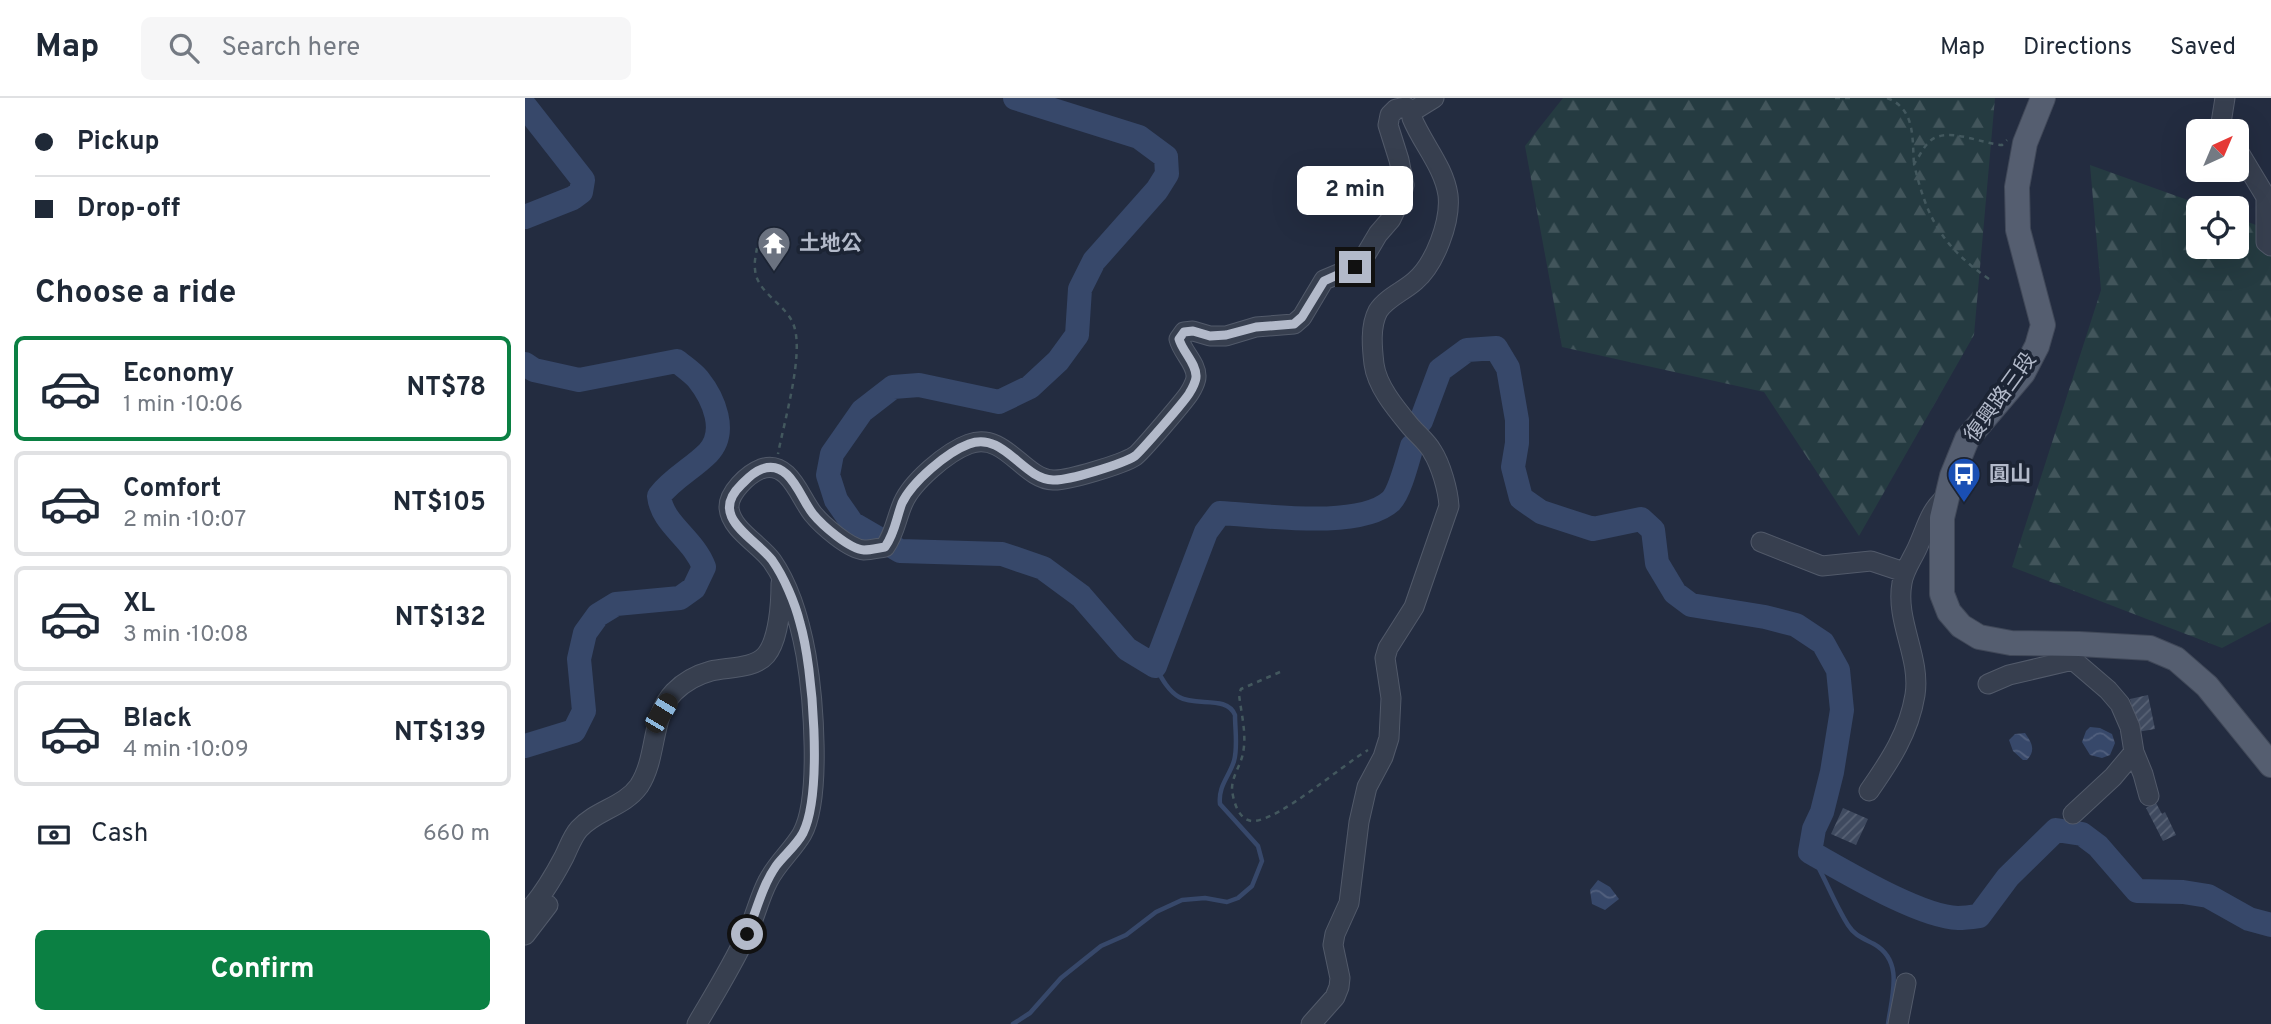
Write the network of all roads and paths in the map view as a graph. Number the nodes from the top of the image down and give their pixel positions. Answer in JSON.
{"nodes":[{"id":1,"x":1434,"y":98,"type":"edge"},
{"id":2,"x":1835,"y":98,"type":"edge"},
{"id":3,"x":1851,"y":98,"type":"edge"},
{"id":4,"x":1887,"y":98,"type":"edge"},
{"id":5,"x":2043,"y":98,"type":"edge"},
{"id":6,"x":2225,"y":98,"type":"edge"},
{"id":7,"x":1413,"y":111,"type":"junction"},
{"id":8,"x":2222,"y":119,"type":"edge"},
{"id":9,"x":2010,"y":137,"type":"dead end"},
{"id":10,"x":1914,"y":164,"type":"junction"},
{"id":11,"x":2249,"y":169,"type":"edge"},
{"id":12,"x":2271,"y":246,"type":"edge"},
{"id":13,"x":757,"y":247,"type":"dead end"},
{"id":14,"x":1989,"y":279,"type":"dead end"},
{"id":15,"x":775,"y":468,"type":"junction"},
{"id":16,"x":1946,"y":497,"type":"junction"},
{"id":17,"x":1761,"y":542,"type":"dead end"},
{"id":18,"x":1904,"y":572,"type":"junction"},
{"id":19,"x":781,"y":578,"type":"junction"},
{"id":20,"x":2070,"y":652,"type":"junction"},
{"id":21,"x":1280,"y":672,"type":"dead end"},
{"id":22,"x":1988,"y":684,"type":"dead end"},
{"id":23,"x":1389,"y":738,"type":"junction"},
{"id":24,"x":2134,"y":752,"type":"junction"},
{"id":25,"x":2271,"y":765,"type":"edge"},
{"id":26,"x":1869,"y":791,"type":"dead end"},
{"id":27,"x":2148,"y":796,"type":"dead end"},
{"id":28,"x":2073,"y":814,"type":"dead end"},
{"id":29,"x":564,"y":856,"type":"junction"},
{"id":30,"x":525,"y":914,"type":"edge"},
{"id":31,"x":525,"y":935,"type":"edge"},
{"id":32,"x":1906,"y":983,"type":"dead end"},
{"id":33,"x":697,"y":1024,"type":"edge"},
{"id":34,"x":1311,"y":1024,"type":"edge"},
{"id":35,"x":1898,"y":1024,"type":"edge"}],
"edges":[{"from":1,"to":7,"type":"street"},
{"from":2,"to":3,"type":"path"},
{"from":4,"to":10,"type":"path"},
{"from":5,"to":16,"type":"main road","name":"復興路三段"},
{"from":6,"to":8,"type":"street"},
{"from":7,"to":15,"type":"street"},
{"from":7,"to":23,"type":"street"},
{"from":9,"to":10,"type":"path"},
{"from":10,"to":14,"type":"path"},
{"from":11,"to":12,"type":"street"},
{"from":13,"to":15,"type":"path"},
{"from":15,"to":19,"type":"street"},
{"from":16,"to":18,"type":"street"},
{"from":16,"to":20,"type":"main road","name":"復興路三段"},
{"from":17,"to":18,"type":"street"},
{"from":18,"to":26,"type":"street"},
{"from":19,"to":29,"type":"street"},
{"from":19,"to":33,"type":"street"},
{"from":20,"to":22,"type":"street"},
{"from":20,"to":24,"type":"street"},
{"from":20,"to":25,"type":"main road","name":"復興路三段"},
{"from":21,"to":23,"type":"path"},
{"from":23,"to":34,"type":"street"},
{"from":24,"to":27,"type":"street"},
{"from":24,"to":28,"type":"street"},
{"from":29,"to":30,"type":"street"},
{"from":29,"to":31,"type":"street"},
{"from":32,"to":35,"type":"street"}]}
